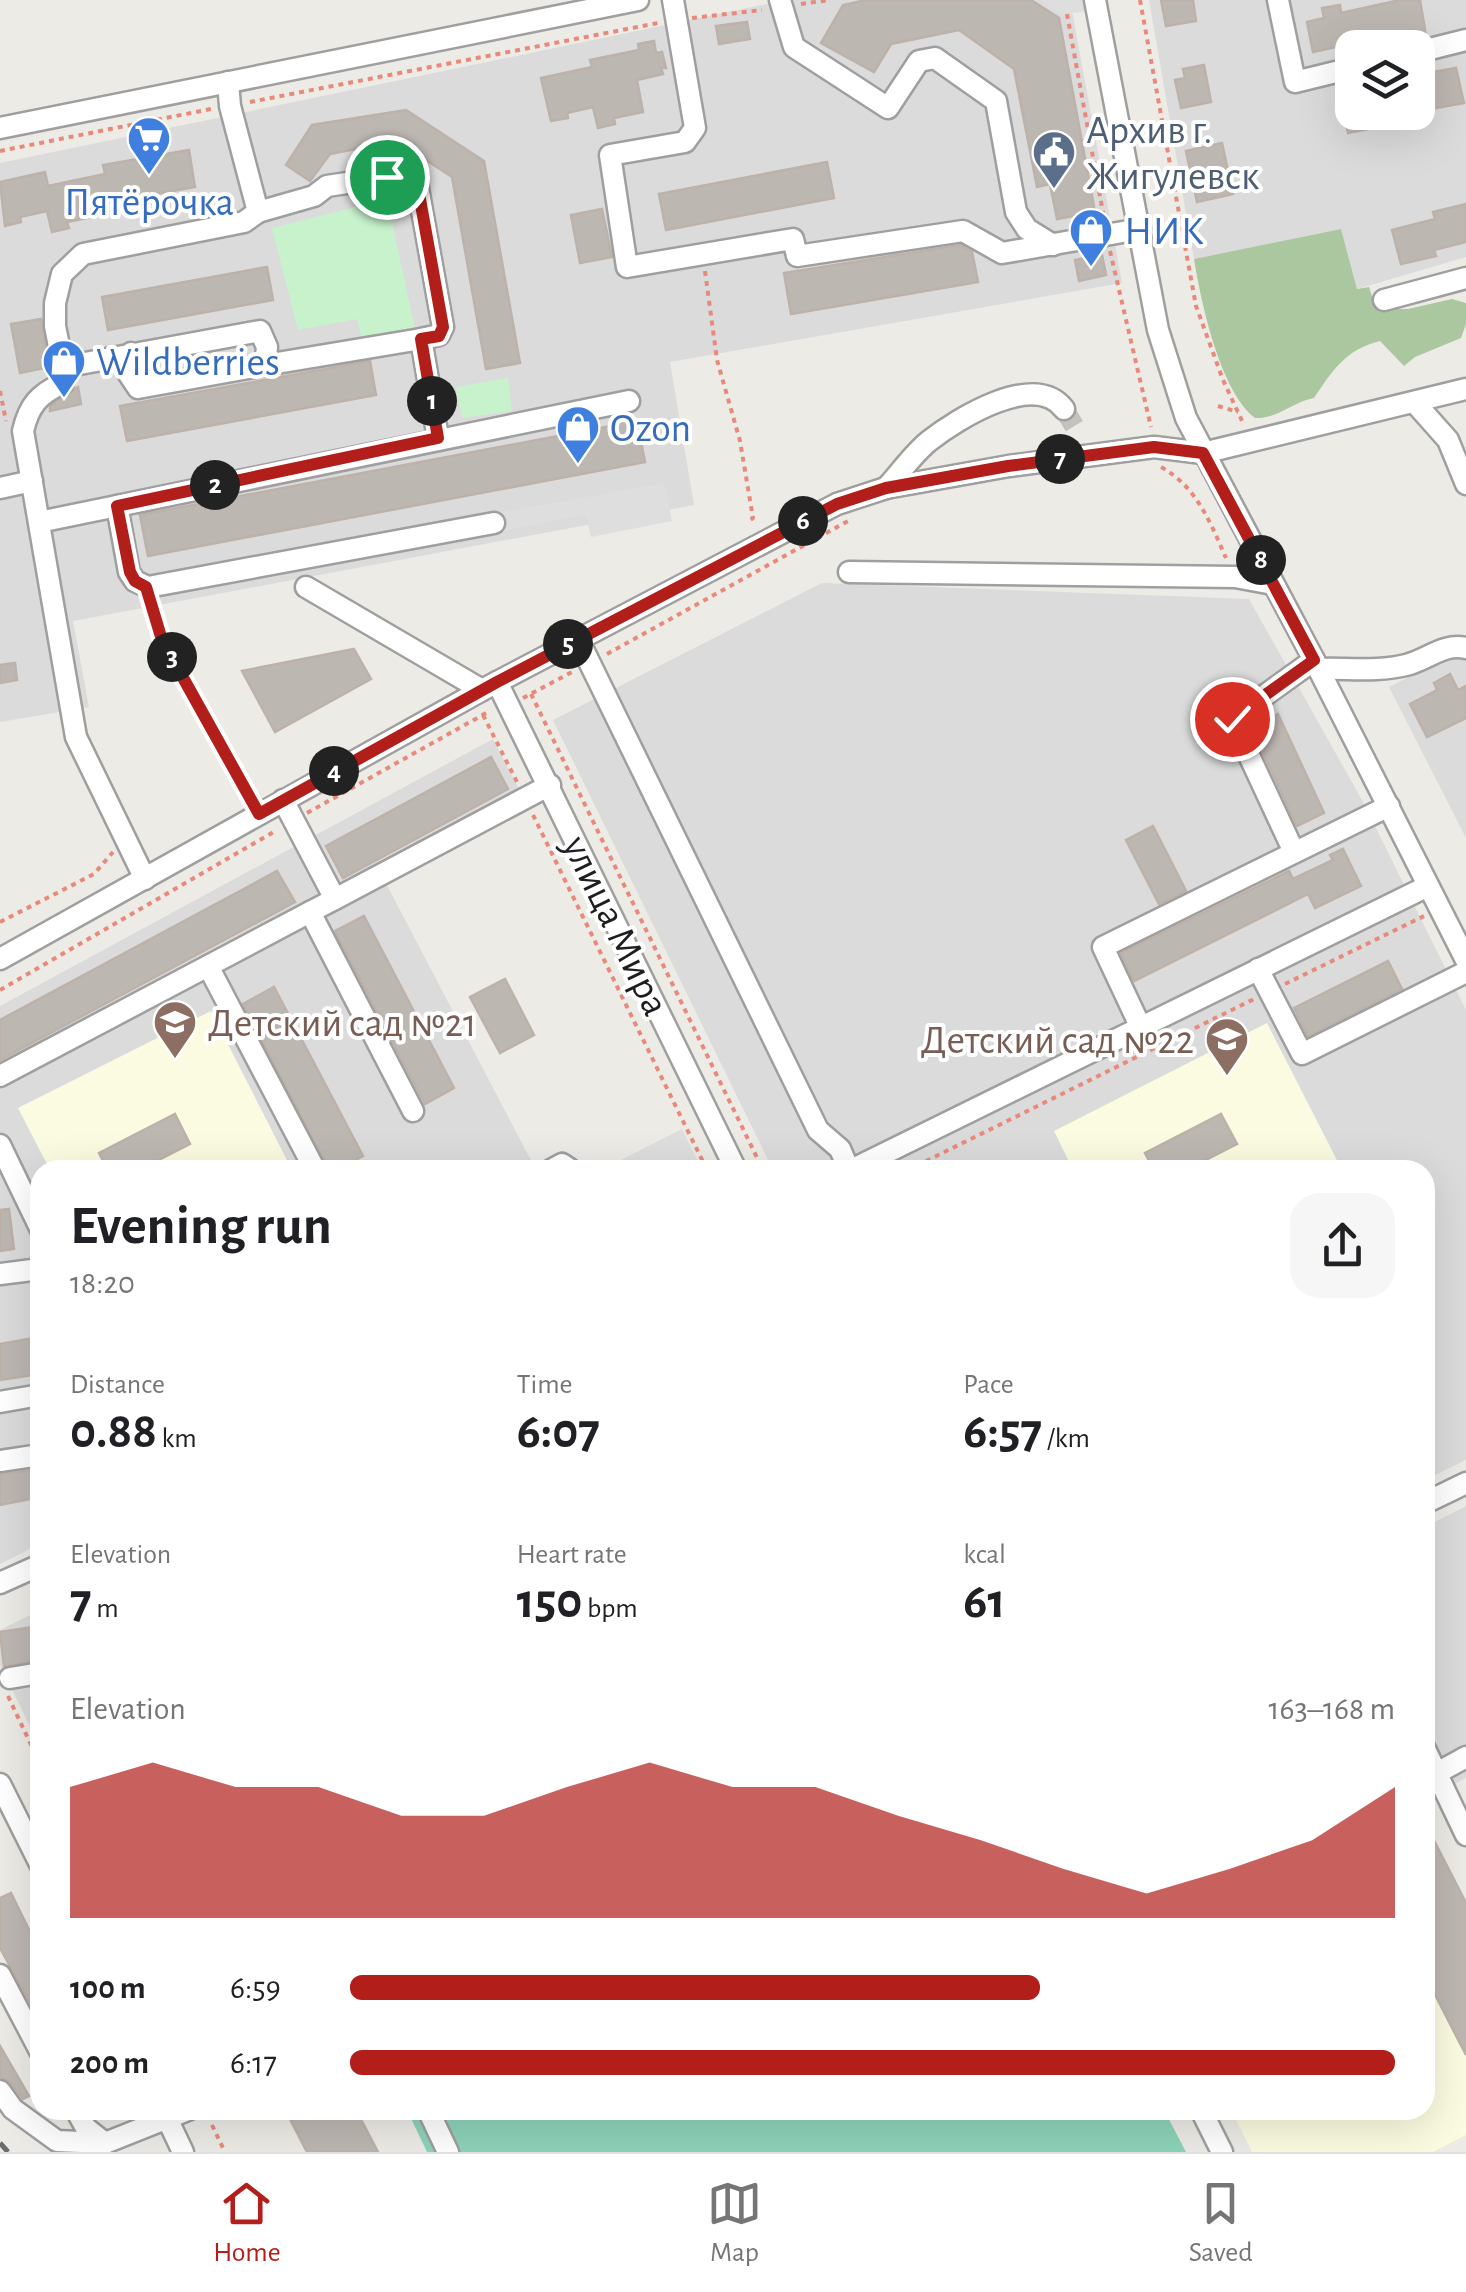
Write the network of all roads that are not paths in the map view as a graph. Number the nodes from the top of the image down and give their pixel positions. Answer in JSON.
{"nodes":[{"id":1,"x":638,"y":0,"type":"edge"},
{"id":2,"x":1095,"y":0,"type":"edge"},
{"id":3,"x":1278,"y":0,"type":"edge"},
{"id":4,"x":781,"y":4,"type":"edge"},
{"id":5,"x":674,"y":10,"type":"edge"},
{"id":6,"x":1466,"y":40,"type":"edge"},
{"id":7,"x":1435,"y":48,"type":"edge"},
{"id":8,"x":1335,"y":72,"type":"edge"},
{"id":9,"x":228,"y":82,"type":"junction"},
{"id":10,"x":0,"y":128,"type":"edge"},
{"id":11,"x":258,"y":212,"type":"junction"},
{"id":12,"x":1140,"y":228,"type":"junction"},
{"id":13,"x":1053,"y":245,"type":"junction"},
{"id":14,"x":1466,"y":278,"type":"edge"},
{"id":15,"x":1384,"y":300,"type":"dead end"},
{"id":16,"x":421,"y":339,"type":"junction"},
{"id":17,"x":131,"y":353,"type":"junction"},
{"id":18,"x":265,"y":365,"type":"junction"},
{"id":19,"x":63,"y":367,"type":"junction"},
{"id":20,"x":1466,"y":389,"type":"edge"},
{"id":21,"x":629,"y":401,"type":"dead end"},
{"id":22,"x":1416,"y":404,"type":"junction"},
{"id":23,"x":1064,"y":409,"type":"tunnel mouth"},
{"id":24,"x":1080,"y":434,"type":"tunnel mouth"},
{"id":25,"x":438,"y":438,"type":"junction"},
{"id":26,"x":1203,"y":453,"type":"junction"},
{"id":27,"x":1461,"y":453,"type":"edge"},
{"id":28,"x":1092,"y":455,"type":"junction"},
{"id":29,"x":32,"y":481,"type":"junction"},
{"id":30,"x":1466,"y":484,"type":"edge"},
{"id":31,"x":0,"y":488,"type":"edge"},
{"id":32,"x":886,"y":488,"type":"junction"},
{"id":33,"x":117,"y":506,"type":"junction"},
{"id":34,"x":39,"y":522,"type":"junction"},
{"id":35,"x":494,"y":523,"type":"dead end"},
{"id":36,"x":849,"y":572,"type":"dead end"},
{"id":37,"x":1273,"y":584,"type":"junction"},
{"id":38,"x":306,"y":587,"type":"dead end"},
{"id":39,"x":578,"y":639,"type":"junction"},
{"id":40,"x":1466,"y":648,"type":"edge"},
{"id":41,"x":1316,"y":665,"type":"junction"},
{"id":42,"x":489,"y":686,"type":"junction"},
{"id":43,"x":550,"y":785,"type":"junction"},
{"id":44,"x":282,"y":800,"type":"junction"},
{"id":45,"x":1389,"y":806,"type":"junction"},
{"id":46,"x":1294,"y":852,"type":"junction"},
{"id":47,"x":146,"y":879,"type":"junction"},
{"id":48,"x":1428,"y":886,"type":"junction"},
{"id":49,"x":335,"y":899,"type":"junction"},
{"id":50,"x":310,"y":912,"type":"junction"},
{"id":51,"x":0,"y":959,"type":"edge"},
{"id":52,"x":1466,"y":960,"type":"edge"},
{"id":53,"x":208,"y":966,"type":"junction"},
{"id":54,"x":1258,"y":970,"type":"junction"},
{"id":55,"x":1466,"y":972,"type":"edge"},
{"id":56,"x":1141,"y":1028,"type":"junction"},
{"id":57,"x":0,"y":1076,"type":"edge"},
{"id":58,"x":413,"y":1111,"type":"dead end"},
{"id":59,"x":1,"y":1150,"type":"edge"},
{"id":60,"x":310,"y":1160,"type":"edge"},
{"id":61,"x":731,"y":1160,"type":"edge"},
{"id":62,"x":845,"y":1160,"type":"edge"},
{"id":63,"x":870,"y":1160,"type":"edge"},
{"id":64,"x":30,"y":1208,"type":"edge"},
{"id":65,"x":30,"y":1270,"type":"edge"},
{"id":66,"x":0,"y":1274,"type":"edge"},
{"id":67,"x":30,"y":1397,"type":"edge"},
{"id":68,"x":0,"y":1402,"type":"edge"},
{"id":69,"x":30,"y":1456,"type":"edge"},
{"id":70,"x":0,"y":1461,"type":"edge"},
{"id":71,"x":1466,"y":1483,"type":"edge"},
{"id":72,"x":1435,"y":1498,"type":"edge"},
{"id":73,"x":30,"y":1570,"type":"edge"},
{"id":74,"x":0,"y":1583,"type":"edge"},
{"id":75,"x":30,"y":1678,"type":"edge"},
{"id":76,"x":9,"y":1687,"type":"road end"},
{"id":77,"x":1466,"y":1757,"type":"edge"},
{"id":78,"x":1435,"y":1769,"type":"edge"},
{"id":79,"x":1437,"y":1773,"type":"junction"},
{"id":80,"x":0,"y":1784,"type":"edge"},
{"id":81,"x":1466,"y":1836,"type":"edge"},
{"id":82,"x":30,"y":1844,"type":"edge"},
{"id":83,"x":0,"y":1974,"type":"edge"},
{"id":84,"x":30,"y":2031,"type":"edge"},
{"id":85,"x":0,"y":2091,"type":"edge"},
{"id":86,"x":82,"y":2120,"type":"edge"},
{"id":87,"x":154,"y":2120,"type":"edge"},
{"id":88,"x":167,"y":2120,"type":"edge"},
{"id":89,"x":433,"y":2120,"type":"edge"},
{"id":90,"x":1206,"y":2120,"type":"edge"},
{"id":91,"x":105,"y":2143,"type":"junction"},
{"id":92,"x":183,"y":2152,"type":"edge"},
{"id":93,"x":448,"y":2152,"type":"edge"},
{"id":94,"x":1222,"y":2152,"type":"edge"}],
"edges":[{"from":1,"to":9,"type":"street"},
{"from":2,"to":12,"type":"street"},
{"from":3,"to":8,"type":"street"},
{"from":4,"to":13,"type":"street"},
{"from":5,"to":13,"type":"street"},
{"from":6,"to":7,"type":"street"},
{"from":9,"to":10,"type":"street"},
{"from":9,"to":11,"type":"street"},
{"from":11,"to":16,"type":"street"},
{"from":11,"to":19,"type":"street"},
{"from":12,"to":13,"type":"street"},
{"from":12,"to":26,"type":"street"},
{"from":14,"to":15,"type":"street"},
{"from":16,"to":18,"type":"street"},
{"from":16,"to":25,"type":"street"},
{"from":17,"to":18,"type":"street"},
{"from":17,"to":18,"type":"street"},
{"from":17,"to":19,"type":"street"},
{"from":19,"to":29,"type":"street"},
{"from":20,"to":22,"type":"street"},
{"from":21,"to":25,"type":"street"},
{"from":22,"to":26,"type":"street"},
{"from":22,"to":27,"type":"street"},
{"from":23,"to":32,"type":"street"},
{"from":24,"to":28,"type":"street"},
{"from":25,"to":33,"type":"street"},
{"from":26,"to":28,"type":"street"},
{"from":26,"to":37,"type":"street"},
{"from":27,"to":30,"type":"street"},
{"from":28,"to":32,"type":"street"},
{"from":29,"to":31,"type":"street"},
{"from":29,"to":34,"type":"street"},
{"from":32,"to":39,"type":"street"},
{"from":33,"to":34,"type":"street"},
{"from":33,"to":35,"type":"street"},
{"from":34,"to":47,"type":"street"},
{"from":36,"to":37,"type":"street"},
{"from":37,"to":41,"type":"street"},
{"from":38,"to":42,"type":"street"},
{"from":39,"to":42,"type":"street"},
{"from":39,"to":62,"type":"street"},
{"from":40,"to":41,"type":"street"},
{"from":41,"to":45,"type":"street"},
{"from":41,"to":46,"type":"street"},
{"from":42,"to":43,"type":"street","name":"улица Мира"},
{"from":42,"to":44,"type":"street"},
{"from":43,"to":49,"type":"street"},
{"from":43,"to":61,"type":"street","name":"улица Мира"},
{"from":44,"to":47,"type":"street"},
{"from":44,"to":49,"type":"street"},
{"from":45,"to":46,"type":"street"},
{"from":45,"to":48,"type":"street"},
{"from":46,"to":56,"type":"street"},
{"from":47,"to":51,"type":"street"},
{"from":48,"to":52,"type":"street"},
{"from":48,"to":54,"type":"street"},
{"from":49,"to":50,"type":"street"},
{"from":50,"to":53,"type":"street"},
{"from":50,"to":58,"type":"street"},
{"from":53,"to":57,"type":"street"},
{"from":53,"to":60,"type":"street"},
{"from":54,"to":55,"type":"street"},
{"from":54,"to":56,"type":"street"},
{"from":56,"to":63,"type":"street"},
{"from":59,"to":64,"type":"street"},
{"from":65,"to":66,"type":"street"},
{"from":67,"to":68,"type":"street"},
{"from":69,"to":70,"type":"street"},
{"from":71,"to":72,"type":"street"},
{"from":73,"to":74,"type":"street"},
{"from":75,"to":76,"type":"street"},
{"from":77,"to":79,"type":"street"},
{"from":78,"to":79,"type":"street"},
{"from":79,"to":81,"type":"street"},
{"from":80,"to":82,"type":"street"},
{"from":83,"to":84,"type":"street"},
{"from":85,"to":91,"type":"street"},
{"from":86,"to":91,"type":"street"},
{"from":87,"to":91,"type":"street"},
{"from":88,"to":92,"type":"street"},
{"from":89,"to":93,"type":"street"},
{"from":90,"to":94,"type":"street"}]}
